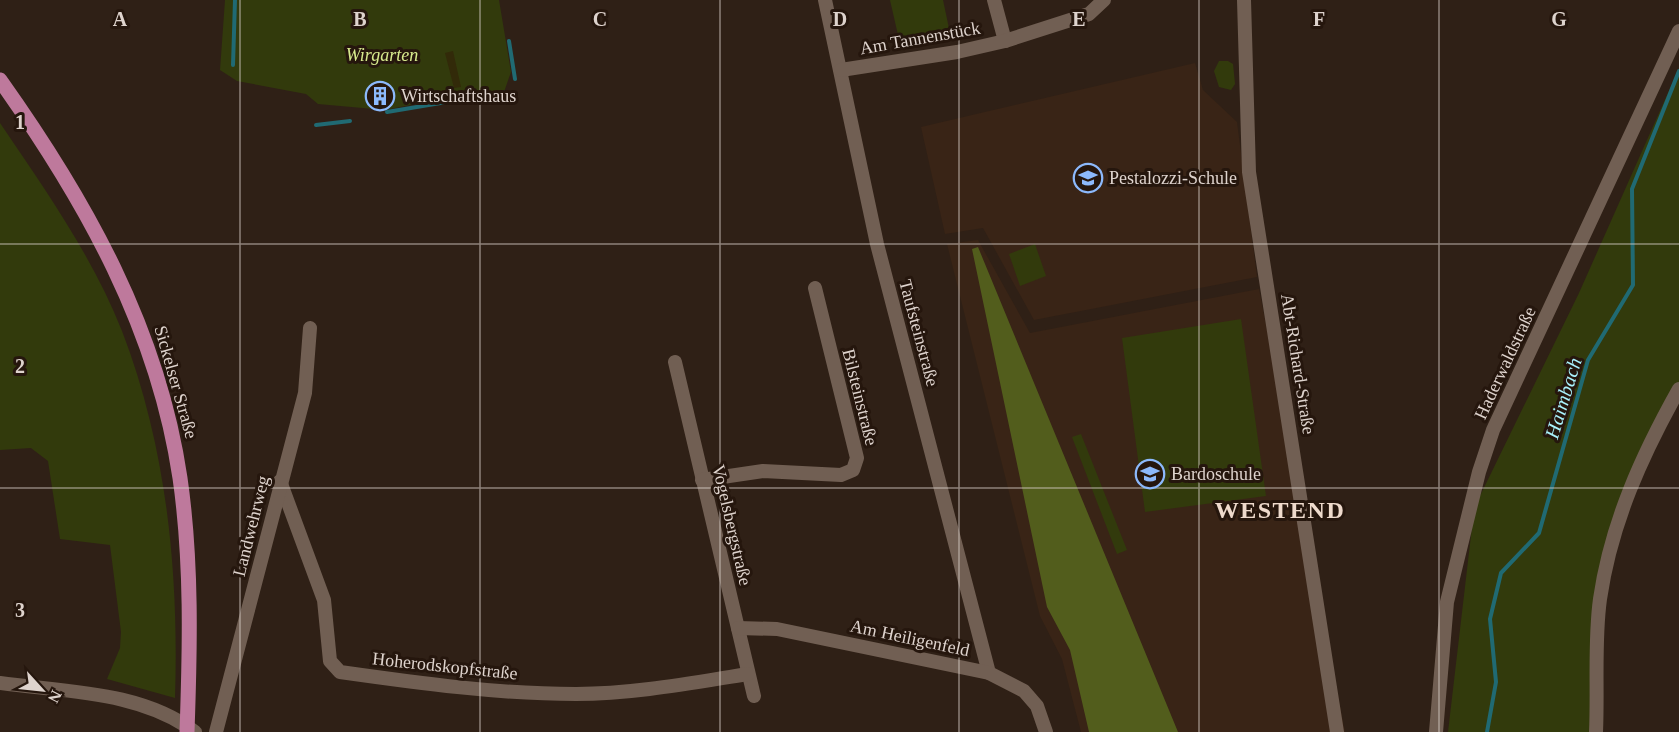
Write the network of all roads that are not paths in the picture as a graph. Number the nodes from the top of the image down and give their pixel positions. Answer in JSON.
{"nodes":[{"id":1,"x":825,"y":0,"type":"edge"},
{"id":2,"x":994,"y":0,"type":"edge"},
{"id":3,"x":1244,"y":0,"type":"edge"},
{"id":4,"x":1099,"y":1,"type":"edge"},
{"id":5,"x":1679,"y":31,"type":"edge"},
{"id":6,"x":1005,"y":41,"type":"junction"},
{"id":7,"x":841,"y":70,"type":"junction"},
{"id":8,"x":0,"y":80,"type":"edge"},
{"id":9,"x":815,"y":288,"type":"dead end"},
{"id":10,"x":310,"y":328,"type":"dead end"},
{"id":11,"x":675,"y":362,"type":"dead end"},
{"id":12,"x":1679,"y":389,"type":"edge"},
{"id":13,"x":702,"y":480,"type":"junction"},
{"id":14,"x":280,"y":481,"type":"junction"},
{"id":15,"x":738,"y":628,"type":"junction"},
{"id":16,"x":989,"y":673,"type":"junction"},
{"id":17,"x":748,"y":674,"type":"junction"},
{"id":18,"x":0,"y":683,"type":"edge"},
{"id":19,"x":754,"y":696,"type":"dead end"},
{"id":20,"x":187,"y":732,"type":"edge"},
{"id":21,"x":195,"y":732,"type":"edge"},
{"id":22,"x":216,"y":732,"type":"edge"},
{"id":23,"x":1046,"y":732,"type":"edge"},
{"id":24,"x":1337,"y":732,"type":"edge"},
{"id":25,"x":1436,"y":732,"type":"edge"},
{"id":26,"x":1596,"y":732,"type":"edge"}],
"edges":[{"from":1,"to":7,"type":"street","name":"Taufsteinstraße"},
{"from":2,"to":6,"type":"street","name":"Am Tannenstück"},
{"from":3,"to":24,"type":"street","name":"Abt-Richard-Straße"},
{"from":4,"to":6,"type":"street","name":"Am Tannenstück"},
{"from":5,"to":25,"type":"street","name":"Haderwaldstraße"},
{"from":6,"to":7,"type":"street","name":"Am Tannenstück"},
{"from":7,"to":16,"type":"street","name":"Taufsteinstraße"},
{"from":8,"to":20,"type":"main road","name":"Sickelser Straße"},
{"from":9,"to":13,"type":"street","name":"Bilsteinstraße"},
{"from":10,"to":14,"type":"street","name":"Landwehrweg"},
{"from":11,"to":13,"type":"street","name":"Vogelsbergstraße"},
{"from":12,"to":26,"type":"street"},
{"from":13,"to":15,"type":"street","name":"Vogelsbergstraße"},
{"from":14,"to":17,"type":"street","name":"Hoherodskopfstraße"},
{"from":14,"to":22,"type":"street","name":"Landwehrweg"},
{"from":15,"to":16,"type":"street","name":"Am Heiligenfeld"},
{"from":15,"to":17,"type":"street","name":"Vogelsbergstraße"},
{"from":16,"to":23,"type":"street","name":"Am Heiligenfeld"},
{"from":17,"to":19,"type":"street","name":"Vogelsbergstraße"},
{"from":18,"to":21,"type":"street"}]}
